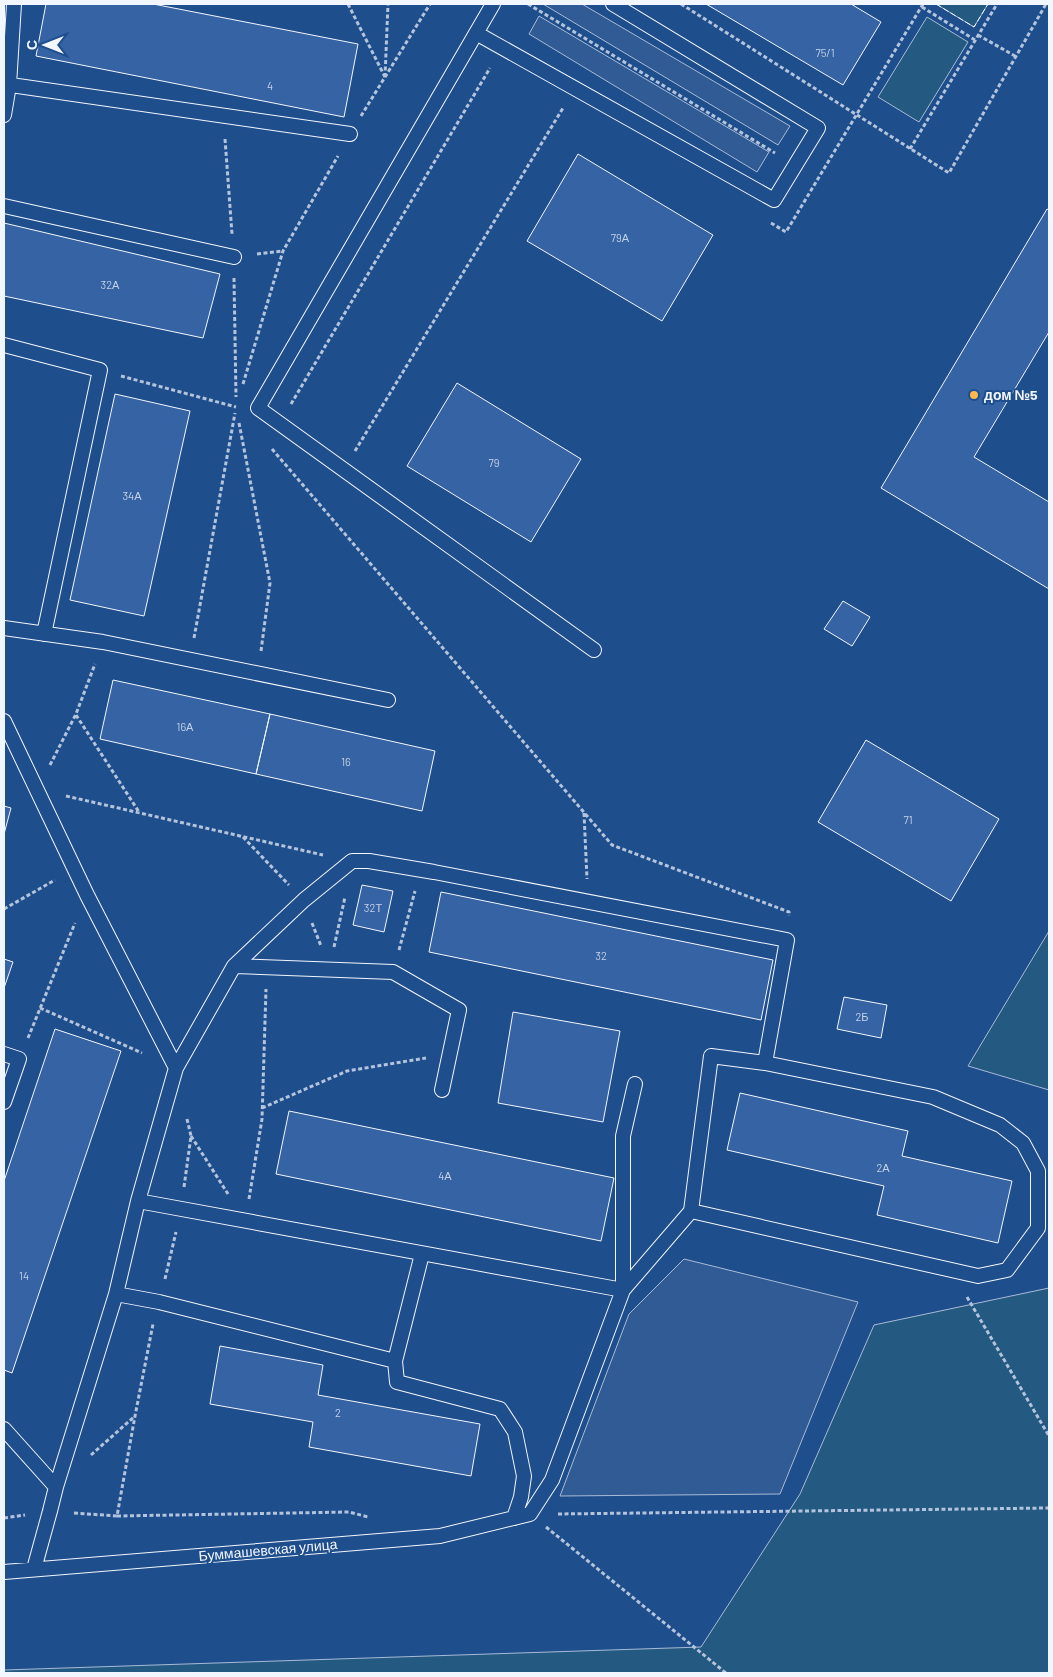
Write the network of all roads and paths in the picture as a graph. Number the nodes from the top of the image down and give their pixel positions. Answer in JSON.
{"nodes":[{"id":1,"x":14,"y":4,"type":"edge"},
{"id":2,"x":348,"y":4,"type":"edge"},
{"id":3,"x":388,"y":4,"type":"edge"},
{"id":4,"x":493,"y":4,"type":"edge"},
{"id":5,"x":528,"y":4,"type":"edge"},
{"id":6,"x":613,"y":4,"type":"edge"},
{"id":7,"x":681,"y":4,"type":"edge"},
{"id":8,"x":997,"y":4,"type":"edge"},
{"id":9,"x":1046,"y":4,"type":"edge"},
{"id":10,"x":923,"y":5,"type":"edge"},
{"id":11,"x":476,"y":33,"type":"junction"},
{"id":12,"x":978,"y":35,"type":"junction"},
{"id":13,"x":975,"y":40,"type":"junction"},
{"id":14,"x":498,"y":45,"type":"junction"},
{"id":15,"x":1016,"y":56,"type":"junction"},
{"id":16,"x":6,"y":84,"type":"edge"},
{"id":17,"x":567,"y":101,"type":"dead end"},
{"id":18,"x":4,"y":115,"type":"edge"},
{"id":19,"x":857,"y":115,"type":"junction"},
{"id":20,"x":350,"y":134,"type":"dead end"},
{"id":21,"x":910,"y":149,"type":"junction"},
{"id":22,"x":776,"y":154,"type":"dead end"},
{"id":23,"x":4,"y":206,"type":"edge"},
{"id":24,"x":763,"y":219,"type":"dead end"},
{"id":25,"x":234,"y":257,"type":"dead end"},
{"id":26,"x":4,"y":345,"type":"edge"},
{"id":27,"x":100,"y":370,"type":"junction"},
{"id":28,"x":290,"y":405,"type":"dead end"},
{"id":29,"x":236,"y":407,"type":"junction"},
{"id":30,"x":351,"y":457,"type":"dead end"},
{"id":31,"x":4,"y":628,"type":"edge"},
{"id":32,"x":44,"y":634,"type":"junction"},
{"id":33,"x":194,"y":640,"type":"dead end"},
{"id":34,"x":104,"y":642,"type":"junction"},
{"id":35,"x":594,"y":650,"type":"dead end"},
{"id":36,"x":258,"y":674,"type":"junction"},
{"id":37,"x":388,"y":700,"type":"dead end"},
{"id":38,"x":76,"y":714,"type":"junction"},
{"id":39,"x":4,"y":721,"type":"edge"},
{"id":40,"x":38,"y":790,"type":"junction"},
{"id":41,"x":584,"y":812,"type":"dead end"},
{"id":42,"x":139,"y":813,"type":"junction"},
{"id":43,"x":352,"y":861,"type":"junction"},
{"id":44,"x":75,"y":869,"type":"junction"},
{"id":45,"x":421,"y":870,"type":"junction"},
{"id":46,"x":87,"y":895,"type":"junction"},
{"id":47,"x":588,"y":901,"type":"junction"},
{"id":48,"x":4,"y":909,"type":"edge"},
{"id":49,"x":234,"y":966,"type":"junction"},
{"id":50,"x":267,"y":967,"type":"junction"},
{"id":51,"x":330,"y":970,"type":"junction"},
{"id":52,"x":392,"y":972,"type":"junction"},
{"id":53,"x":40,"y":1008,"type":"junction"},
{"id":54,"x":4,"y":1054,"type":"edge"},
{"id":55,"x":449,"y":1054,"type":"junction"},
{"id":56,"x":18,"y":1059,"type":"junction"},
{"id":57,"x":765,"y":1062,"type":"junction"},
{"id":58,"x":176,"y":1068,"type":"junction"},
{"id":59,"x":635,"y":1084,"type":"dead end"},
{"id":60,"x":442,"y":1090,"type":"dead end"},
{"id":61,"x":4,"y":1102,"type":"edge"},
{"id":62,"x":262,"y":1108,"type":"junction"},
{"id":63,"x":191,"y":1136,"type":"dead end"},
{"id":64,"x":138,"y":1201,"type":"junction"},
{"id":65,"x":691,"y":1211,"type":"junction"},
{"id":66,"x":246,"y":1222,"type":"junction"},
{"id":67,"x":422,"y":1254,"type":"junction"},
{"id":68,"x":950,"y":1269,"type":"junction"},
{"id":69,"x":623,"y":1290,"type":"junction"},
{"id":70,"x":116,"y":1294,"type":"junction"},
{"id":71,"x":395,"y":1361,"type":"junction"},
{"id":72,"x":135,"y":1416,"type":"dead end"},
{"id":73,"x":4,"y":1429,"type":"edge"},
{"id":74,"x":1049,"y":1436,"type":"edge"},
{"id":75,"x":84,"y":1461,"type":"dead end"},
{"id":76,"x":56,"y":1487,"type":"junction"},
{"id":77,"x":1049,"y":1508,"type":"edge"},
{"id":78,"x":530,"y":1514,"type":"junction"},
{"id":79,"x":117,"y":1516,"type":"dead end"},
{"id":80,"x":514,"y":1518,"type":"junction"},
{"id":81,"x":376,"y":1519,"type":"dead end"},
{"id":82,"x":34,"y":1569,"type":"junction"},
{"id":83,"x":4,"y":1572,"type":"edge"},
{"id":84,"x":726,"y":1673,"type":"edge"}],
"edges":[{"from":1,"to":16,"type":"lane"},
{"from":2,"to":3,"type":"path"},
{"from":4,"to":11,"type":"lane"},
{"from":5,"to":22,"type":"path"},
{"from":6,"to":14,"type":"lane"},
{"from":7,"to":19,"type":"path"},
{"from":8,"to":12,"type":"path"},
{"from":9,"to":15,"type":"path"},
{"from":10,"to":13,"type":"path"},
{"from":10,"to":19,"type":"path"},
{"from":11,"to":14,"type":"lane"},
{"from":11,"to":35,"type":"lane"},
{"from":12,"to":13,"type":"path"},
{"from":12,"to":15,"type":"path"},
{"from":13,"to":21,"type":"path"},
{"from":14,"to":28,"type":"path"},
{"from":15,"to":21,"type":"path"},
{"from":16,"to":18,"type":"lane"},
{"from":16,"to":20,"type":"lane"},
{"from":17,"to":30,"type":"path"},
{"from":19,"to":21,"type":"path"},
{"from":19,"to":24,"type":"path"},
{"from":23,"to":25,"type":"lane"},
{"from":26,"to":27,"type":"lane"},
{"from":27,"to":29,"type":"path"},
{"from":27,"to":32,"type":"lane"},
{"from":29,"to":33,"type":"path"},
{"from":29,"to":36,"type":"path"},
{"from":31,"to":32,"type":"lane"},
{"from":32,"to":34,"type":"lane"},
{"from":34,"to":36,"type":"lane"},
{"from":34,"to":38,"type":"path"},
{"from":36,"to":37,"type":"lane"},
{"from":38,"to":40,"type":"path"},
{"from":38,"to":42,"type":"path"},
{"from":39,"to":40,"type":"lane"},
{"from":40,"to":42,"type":"path"},
{"from":40,"to":44,"type":"lane"},
{"from":41,"to":47,"type":"path"},
{"from":42,"to":43,"type":"path"},
{"from":43,"to":45,"type":"lane"},
{"from":43,"to":49,"type":"lane"},
{"from":43,"to":51,"type":"path"},
{"from":44,"to":46,"type":"lane"},
{"from":44,"to":48,"type":"path"},
{"from":45,"to":47,"type":"lane"},
{"from":45,"to":52,"type":"path"},
{"from":46,"to":53,"type":"path"},
{"from":46,"to":58,"type":"lane"},
{"from":47,"to":57,"type":"lane"},
{"from":49,"to":50,"type":"lane"},
{"from":49,"to":58,"type":"lane"},
{"from":50,"to":51,"type":"lane"},
{"from":50,"to":62,"type":"path"},
{"from":51,"to":52,"type":"lane"},
{"from":52,"to":55,"type":"lane"},
{"from":53,"to":56,"type":"path"},
{"from":53,"to":58,"type":"path"},
{"from":54,"to":56,"type":"lane"},
{"from":55,"to":60,"type":"lane"},
{"from":55,"to":62,"type":"path"},
{"from":56,"to":61,"type":"lane"},
{"from":57,"to":65,"type":"lane"},
{"from":57,"to":68,"type":"lane"},
{"from":58,"to":64,"type":"lane"},
{"from":59,"to":69,"type":"lane"},
{"from":62,"to":66,"type":"path"},
{"from":63,"to":66,"type":"path"},
{"from":64,"to":66,"type":"lane"},
{"from":64,"to":70,"type":"lane"},
{"from":65,"to":68,"type":"lane"},
{"from":65,"to":69,"type":"lane"},
{"from":66,"to":67,"type":"lane"},
{"from":67,"to":69,"type":"lane"},
{"from":67,"to":71,"type":"lane"},
{"from":68,"to":74,"type":"path"},
{"from":69,"to":78,"type":"lane"},
{"from":70,"to":71,"type":"lane"},
{"from":70,"to":76,"type":"lane"},
{"from":71,"to":80,"type":"lane"},
{"from":72,"to":75,"type":"path"},
{"from":73,"to":76,"type":"lane"},
{"from":76,"to":82,"type":"lane"},
{"from":77,"to":78,"type":"path"},
{"from":78,"to":80,"type":"lane","name":"Буммашевская улица"},
{"from":78,"to":84,"type":"path"},
{"from":79,"to":81,"type":"path"},
{"from":80,"to":82,"type":"lane","name":"Буммашевская улица"},
{"from":82,"to":83,"type":"lane","name":"Буммашевская улица"}]}
